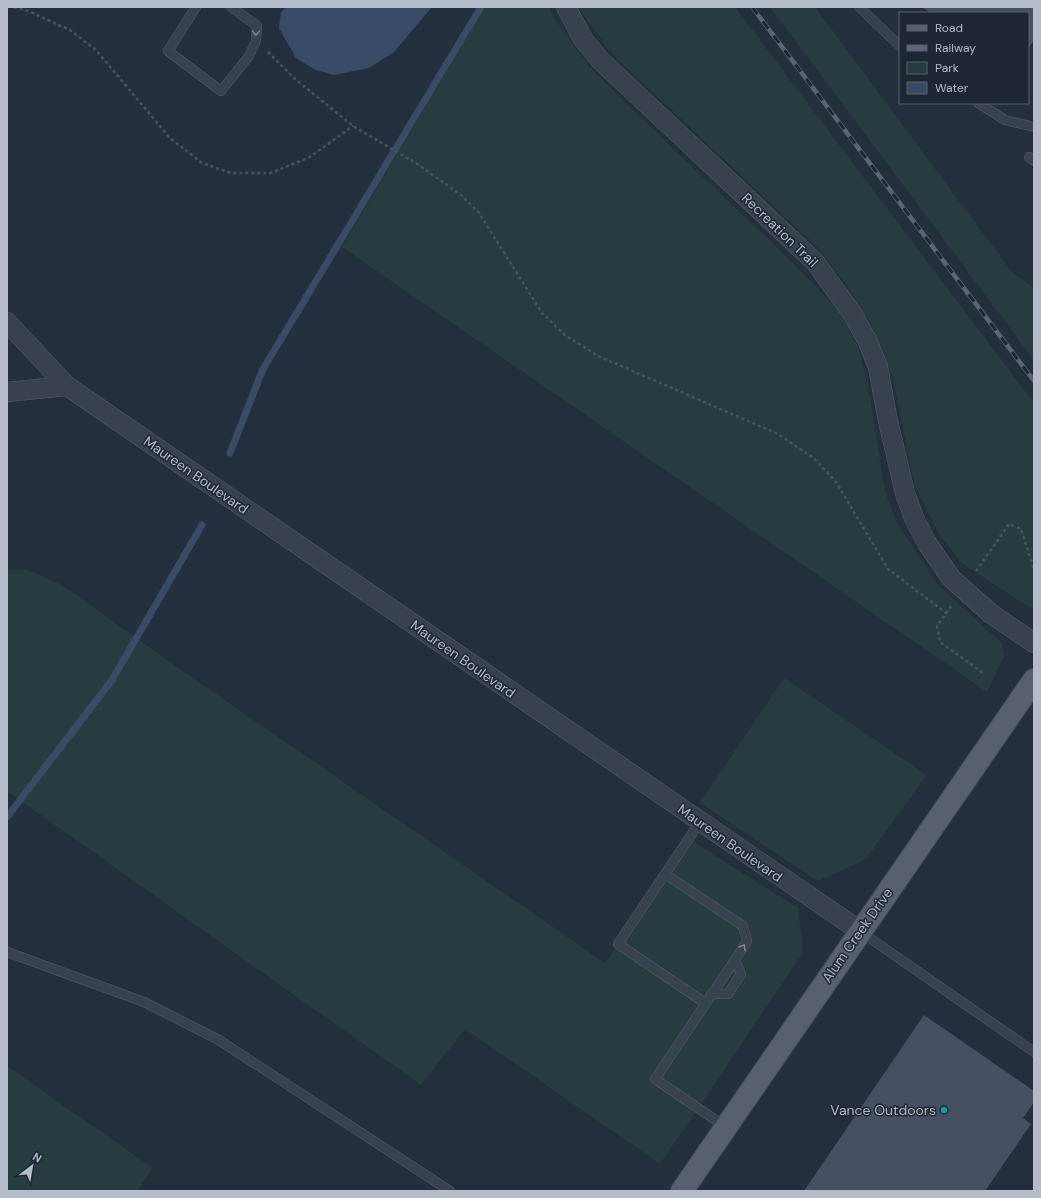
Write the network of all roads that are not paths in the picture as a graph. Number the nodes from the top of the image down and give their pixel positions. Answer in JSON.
{"nodes":[{"id":1,"x":196,"y":7,"type":"edge"},
{"id":2,"x":230,"y":7,"type":"edge"},
{"id":3,"x":566,"y":7,"type":"edge"},
{"id":4,"x":859,"y":7,"type":"edge"},
{"id":5,"x":899,"y":45,"type":"edge"},
{"id":6,"x":980,"y":104,"type":"edge"},
{"id":7,"x":1034,"y":127,"type":"edge"},
{"id":8,"x":7,"y":322,"type":"edge"},
{"id":9,"x":67,"y":386,"type":"junction"},
{"id":10,"x":7,"y":392,"type":"edge"},
{"id":11,"x":1034,"y":643,"type":"edge"},
{"id":12,"x":1034,"y":680,"type":"edge"},
{"id":13,"x":700,"y":822,"type":"junction"},
{"id":14,"x":665,"y":874,"type":"junction"},
{"id":15,"x":860,"y":931,"type":"junction"},
{"id":16,"x":7,"y":952,"type":"edge"},
{"id":17,"x":735,"y":960,"type":"junction"},
{"id":18,"x":711,"y":994,"type":"junction"},
{"id":19,"x":705,"y":1003,"type":"junction"},
{"id":20,"x":1034,"y":1052,"type":"edge"},
{"id":21,"x":726,"y":1127,"type":"junction"},
{"id":22,"x":450,"y":1191,"type":"edge"},
{"id":23,"x":682,"y":1191,"type":"edge"}],
"edges":[{"from":2,"to":1,"type":"lane","one_way":true},
{"from":3,"to":11,"type":"street","name":"Recreation Trail"},
{"from":4,"to":5,"type":"lane"},
{"from":6,"to":7,"type":"lane"},
{"from":8,"to":9,"type":"street","name":"Maureen Boulevard"},
{"from":9,"to":10,"type":"street"},
{"from":9,"to":13,"type":"street","name":"Maureen Boulevard"},
{"from":12,"to":15,"type":"main road","name":"Alum Creek Drive"},
{"from":13,"to":14,"type":"lane"},
{"from":13,"to":15,"type":"street","name":"Maureen Boulevard"},
{"from":17,"to":14,"type":"lane","one_way":true},
{"from":14,"to":19,"type":"lane"},
{"from":15,"to":20,"type":"lane"},
{"from":15,"to":21,"type":"main road","name":"Alum Creek Drive"},
{"from":16,"to":22,"type":"lane"},
{"from":17,"to":18,"type":"lane"},
{"from":17,"to":18,"type":"lane"},
{"from":18,"to":19,"type":"lane"},
{"from":19,"to":21,"type":"lane"},
{"from":21,"to":23,"type":"main road","name":"Alum Creek Drive"}]}
